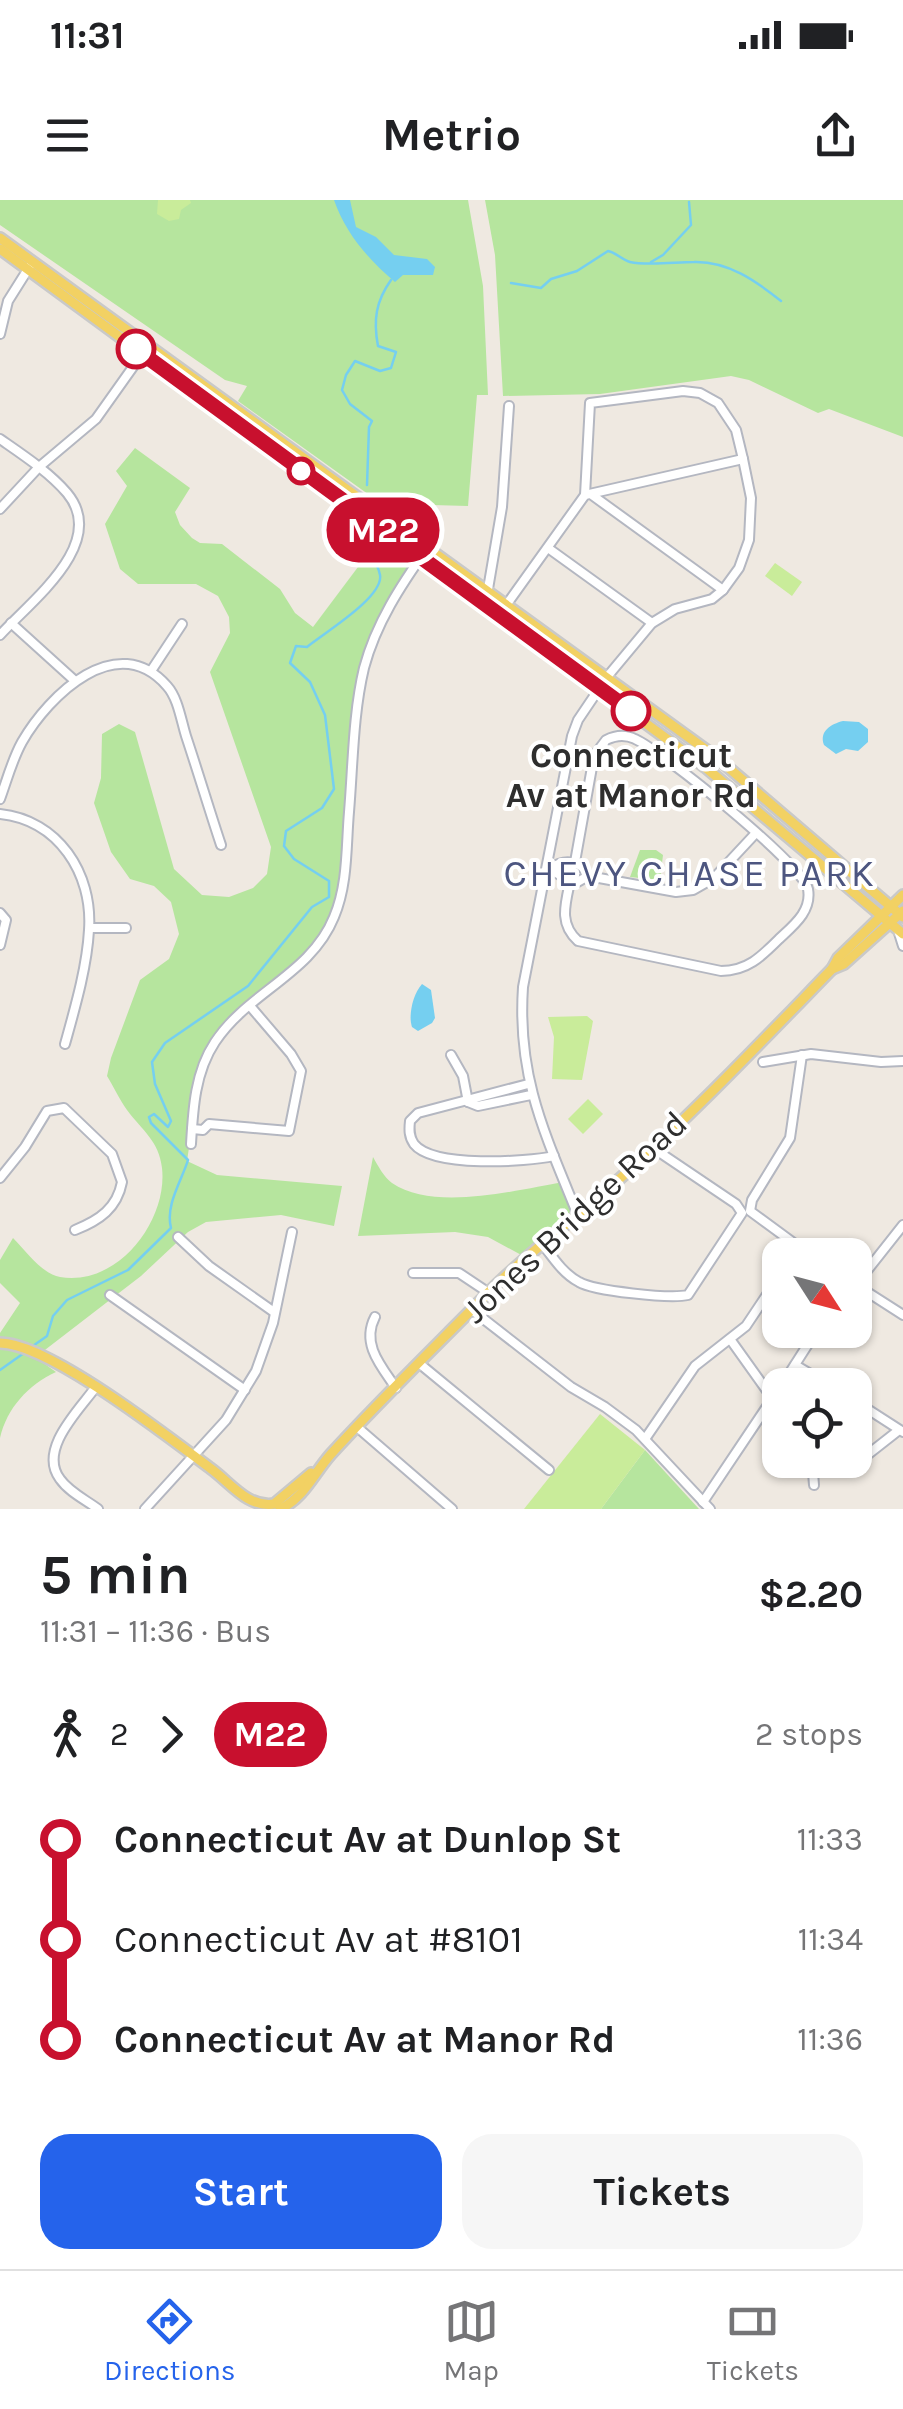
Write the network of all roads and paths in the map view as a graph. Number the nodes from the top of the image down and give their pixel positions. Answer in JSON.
{"nodes":[{"id":1,"x":0,"y":238,"type":"edge"},
{"id":2,"x":0,"y":249,"type":"edge"},
{"id":3,"x":30,"y":266,"type":"junction"},
{"id":4,"x":0,"y":334,"type":"edge"},
{"id":5,"x":146,"y":350,"type":"junction"},
{"id":6,"x":509,"y":406,"type":"dead end"},
{"id":7,"x":0,"y":438,"type":"edge"},
{"id":8,"x":743,"y":459,"type":"junction"},
{"id":9,"x":39,"y":468,"type":"junction"},
{"id":10,"x":588,"y":495,"type":"junction"},
{"id":11,"x":0,"y":509,"type":"edge"},
{"id":12,"x":428,"y":548,"type":"junction"},
{"id":13,"x":548,"y":548,"type":"junction"},
{"id":14,"x":420,"y":558,"type":"junction"},
{"id":15,"x":488,"y":589,"type":"junction"},
{"id":16,"x":722,"y":590,"type":"junction"},
{"id":17,"x":507,"y":604,"type":"junction"},
{"id":18,"x":11,"y":623,"type":"junction"},
{"id":19,"x":652,"y":623,"type":"junction"},
{"id":20,"x":182,"y":624,"type":"dead end"},
{"id":21,"x":0,"y":634,"type":"edge"},
{"id":22,"x":151,"y":671,"type":"junction"},
{"id":23,"x":607,"y":677,"type":"junction"},
{"id":24,"x":74,"y":680,"type":"junction"},
{"id":25,"x":600,"y":688,"type":"junction"},
{"id":26,"x":0,"y":799,"type":"edge"},
{"id":27,"x":0,"y":814,"type":"edge"},
{"id":28,"x":755,"y":834,"type":"junction"},
{"id":29,"x":221,"y":845,"type":"dead end"},
{"id":30,"x":575,"y":862,"type":"junction"},
{"id":31,"x":549,"y":868,"type":"junction"},
{"id":32,"x":588,"y":876,"type":"junction"},
{"id":33,"x":570,"y":882,"type":"junction"},
{"id":34,"x":903,"y":895,"type":"edge"},
{"id":35,"x":0,"y":913,"type":"edge"},
{"id":36,"x":894,"y":915,"type":"edge"},
{"id":37,"x":90,"y":928,"type":"junction"},
{"id":38,"x":126,"y":928,"type":"dead end"},
{"id":39,"x":901,"y":933,"type":"edge"},
{"id":40,"x":0,"y":945,"type":"edge"},
{"id":41,"x":903,"y":946,"type":"edge"},
{"id":42,"x":250,"y":1006,"type":"junction"},
{"id":43,"x":64,"y":1044,"type":"dead end"},
{"id":44,"x":451,"y":1054,"type":"dead end"},
{"id":45,"x":802,"y":1055,"type":"junction"},
{"id":46,"x":903,"y":1061,"type":"edge"},
{"id":47,"x":764,"y":1062,"type":"dead end"},
{"id":48,"x":528,"y":1084,"type":"junction"},
{"id":49,"x":531,"y":1095,"type":"junction"},
{"id":50,"x":468,"y":1102,"type":"junction"},
{"id":51,"x":192,"y":1128,"type":"junction"},
{"id":52,"x":191,"y":1144,"type":"dead end"},
{"id":53,"x":653,"y":1148,"type":"junction"},
{"id":54,"x":554,"y":1156,"type":"junction"},
{"id":55,"x":0,"y":1178,"type":"edge"},
{"id":56,"x":577,"y":1212,"type":"junction"},
{"id":57,"x":746,"y":1212,"type":"junction"},
{"id":58,"x":903,"y":1225,"type":"edge"},
{"id":59,"x":76,"y":1230,"type":"dead end"},
{"id":60,"x":292,"y":1232,"type":"dead end"},
{"id":61,"x":178,"y":1237,"type":"dead end"},
{"id":62,"x":779,"y":1238,"type":"edge"},
{"id":63,"x":541,"y":1242,"type":"junction"},
{"id":64,"x":413,"y":1273,"type":"dead end"},
{"id":65,"x":489,"y":1293,"type":"junction"},
{"id":66,"x":110,"y":1295,"type":"dead end"},
{"id":67,"x":762,"y":1302,"type":"edge"},
{"id":68,"x":472,"y":1310,"type":"junction"},
{"id":69,"x":274,"y":1312,"type":"junction"},
{"id":70,"x":903,"y":1315,"type":"edge"},
{"id":71,"x":376,"y":1317,"type":"dead end"},
{"id":72,"x":730,"y":1340,"type":"junction"},
{"id":73,"x":0,"y":1343,"type":"edge"},
{"id":74,"x":806,"y":1348,"type":"edge"},
{"id":75,"x":420,"y":1364,"type":"junction"},
{"id":76,"x":795,"y":1365,"type":"junction"},
{"id":77,"x":793,"y":1368,"type":"edge"},
{"id":78,"x":800,"y":1368,"type":"edge"},
{"id":79,"x":762,"y":1384,"type":"edge"},
{"id":80,"x":95,"y":1388,"type":"junction"},
{"id":81,"x":396,"y":1388,"type":"junction"},
{"id":82,"x":245,"y":1390,"type":"junction"},
{"id":83,"x":872,"y":1412,"type":"edge"},
{"id":84,"x":762,"y":1414,"type":"edge"},
{"id":85,"x":357,"y":1427,"type":"junction"},
{"id":86,"x":901,"y":1431,"type":"edge"},
{"id":87,"x":645,"y":1439,"type":"junction"},
{"id":88,"x":872,"y":1453,"type":"edge"},
{"id":89,"x":194,"y":1456,"type":"junction"},
{"id":90,"x":320,"y":1467,"type":"junction"},
{"id":91,"x":549,"y":1470,"type":"dead end"},
{"id":92,"x":220,"y":1475,"type":"junction"},
{"id":93,"x":815,"y":1478,"type":"edge"},
{"id":94,"x":814,"y":1485,"type":"dead end"},
{"id":95,"x":302,"y":1492,"type":"junction"},
{"id":96,"x":707,"y":1505,"type":"edge"},
{"id":97,"x":256,"y":1508,"type":"edge"},
{"id":98,"x":276,"y":1508,"type":"edge"},
{"id":99,"x":98,"y":1509,"type":"edge"},
{"id":100,"x":145,"y":1509,"type":"edge"},
{"id":101,"x":291,"y":1509,"type":"edge"},
{"id":102,"x":452,"y":1509,"type":"edge"}],
"edges":[{"from":1,"to":3,"type":"main road"},
{"from":2,"to":3,"type":"main road"},
{"from":3,"to":4,"type":"street"},
{"from":3,"to":5,"type":"main road"},
{"from":5,"to":9,"type":"street"},
{"from":5,"to":12,"type":"main road"},
{"from":5,"to":14,"type":"main road"},
{"from":6,"to":15,"type":"street"},
{"from":7,"to":9,"type":"street"},
{"from":8,"to":10,"type":"street"},
{"from":8,"to":10,"type":"street"},
{"from":8,"to":16,"type":"street"},
{"from":9,"to":11,"type":"street"},
{"from":9,"to":18,"type":"street"},
{"from":10,"to":13,"type":"street"},
{"from":10,"to":16,"type":"street"},
{"from":12,"to":14,"type":"street"},
{"from":12,"to":15,"type":"main road"},
{"from":13,"to":17,"type":"street"},
{"from":13,"to":19,"type":"street"},
{"from":14,"to":25,"type":"main road"},
{"from":14,"to":42,"type":"street"},
{"from":15,"to":17,"type":"main road"},
{"from":16,"to":19,"type":"street"},
{"from":17,"to":23,"type":"main road"},
{"from":18,"to":21,"type":"street"},
{"from":18,"to":24,"type":"street"},
{"from":19,"to":23,"type":"street"},
{"from":20,"to":22,"type":"street"},
{"from":22,"to":24,"type":"street"},
{"from":22,"to":29,"type":"street"},
{"from":23,"to":25,"type":"street"},
{"from":23,"to":36,"type":"main road"},
{"from":24,"to":26,"type":"street"},
{"from":25,"to":31,"type":"street"},
{"from":25,"to":36,"type":"main road"},
{"from":27,"to":37,"type":"street"},
{"from":28,"to":30,"type":"street"},
{"from":28,"to":32,"type":"street"},
{"from":28,"to":33,"type":"street"},
{"from":30,"to":31,"type":"street"},
{"from":30,"to":32,"type":"street"},
{"from":31,"to":33,"type":"street"},
{"from":31,"to":48,"type":"street"},
{"from":32,"to":33,"type":"street"},
{"from":34,"to":36,"type":"main road","name":"Jones Bridge Road"},
{"from":35,"to":40,"type":"street"},
{"from":36,"to":39,"type":"main road"},
{"from":36,"to":53,"type":"main road","name":"Jones Bridge Road"},
{"from":37,"to":38,"type":"street"},
{"from":37,"to":43,"type":"street"},
{"from":39,"to":41,"type":"street"},
{"from":42,"to":51,"type":"street"},
{"from":42,"to":51,"type":"street"},
{"from":44,"to":50,"type":"street"},
{"from":45,"to":46,"type":"street"},
{"from":45,"to":47,"type":"street"},
{"from":45,"to":57,"type":"street"},
{"from":48,"to":49,"type":"street"},
{"from":48,"to":50,"type":"street"},
{"from":49,"to":50,"type":"street"},
{"from":49,"to":54,"type":"street"},
{"from":50,"to":54,"type":"street"},
{"from":51,"to":52,"type":"street"},
{"from":53,"to":56,"type":"main road","name":"Jones Bridge Road"},
{"from":53,"to":57,"type":"street"},
{"from":54,"to":56,"type":"street"},
{"from":55,"to":59,"type":"street"},
{"from":56,"to":63,"type":"main road","name":"Jones Bridge Road"},
{"from":57,"to":62,"type":"street"},
{"from":57,"to":63,"type":"street"},
{"from":58,"to":70,"type":"street"},
{"from":60,"to":69,"type":"street"},
{"from":61,"to":69,"type":"street"},
{"from":63,"to":65,"type":"main road","name":"Jones Bridge Road"},
{"from":64,"to":65,"type":"street"},
{"from":65,"to":68,"type":"main road","name":"Jones Bridge Road"},
{"from":66,"to":82,"type":"street"},
{"from":67,"to":72,"type":"street"},
{"from":68,"to":75,"type":"main road","name":"Jones Bridge Road"},
{"from":68,"to":87,"type":"street"},
{"from":69,"to":82,"type":"street"},
{"from":71,"to":81,"type":"street"},
{"from":72,"to":79,"type":"street"},
{"from":72,"to":87,"type":"street"},
{"from":73,"to":80,"type":"main road"},
{"from":74,"to":76,"type":"street"},
{"from":75,"to":81,"type":"main road","name":"Jones Bridge Road"},
{"from":75,"to":91,"type":"street"},
{"from":76,"to":77,"type":"street"},
{"from":76,"to":78,"type":"street"},
{"from":80,"to":89,"type":"main road"},
{"from":80,"to":99,"type":"street"},
{"from":81,"to":85,"type":"main road","name":"Jones Bridge Road"},
{"from":82,"to":89,"type":"street"},
{"from":83,"to":86,"type":"street"},
{"from":84,"to":96,"type":"street"},
{"from":85,"to":90,"type":"main road","name":"Jones Bridge Road"},
{"from":85,"to":102,"type":"street"},
{"from":86,"to":88,"type":"street"},
{"from":87,"to":96,"type":"street"},
{"from":89,"to":92,"type":"main road"},
{"from":89,"to":100,"type":"street"},
{"from":90,"to":95,"type":"main road","name":"Jones Bridge Road"},
{"from":90,"to":98,"type":"main road","name":"Jones Bridge Road"},
{"from":92,"to":97,"type":"main road"},
{"from":92,"to":98,"type":"main road"},
{"from":93,"to":94,"type":"street"},
{"from":95,"to":98,"type":"main road","name":"Jones Bridge Road"},
{"from":95,"to":101,"type":"main road"}]}
